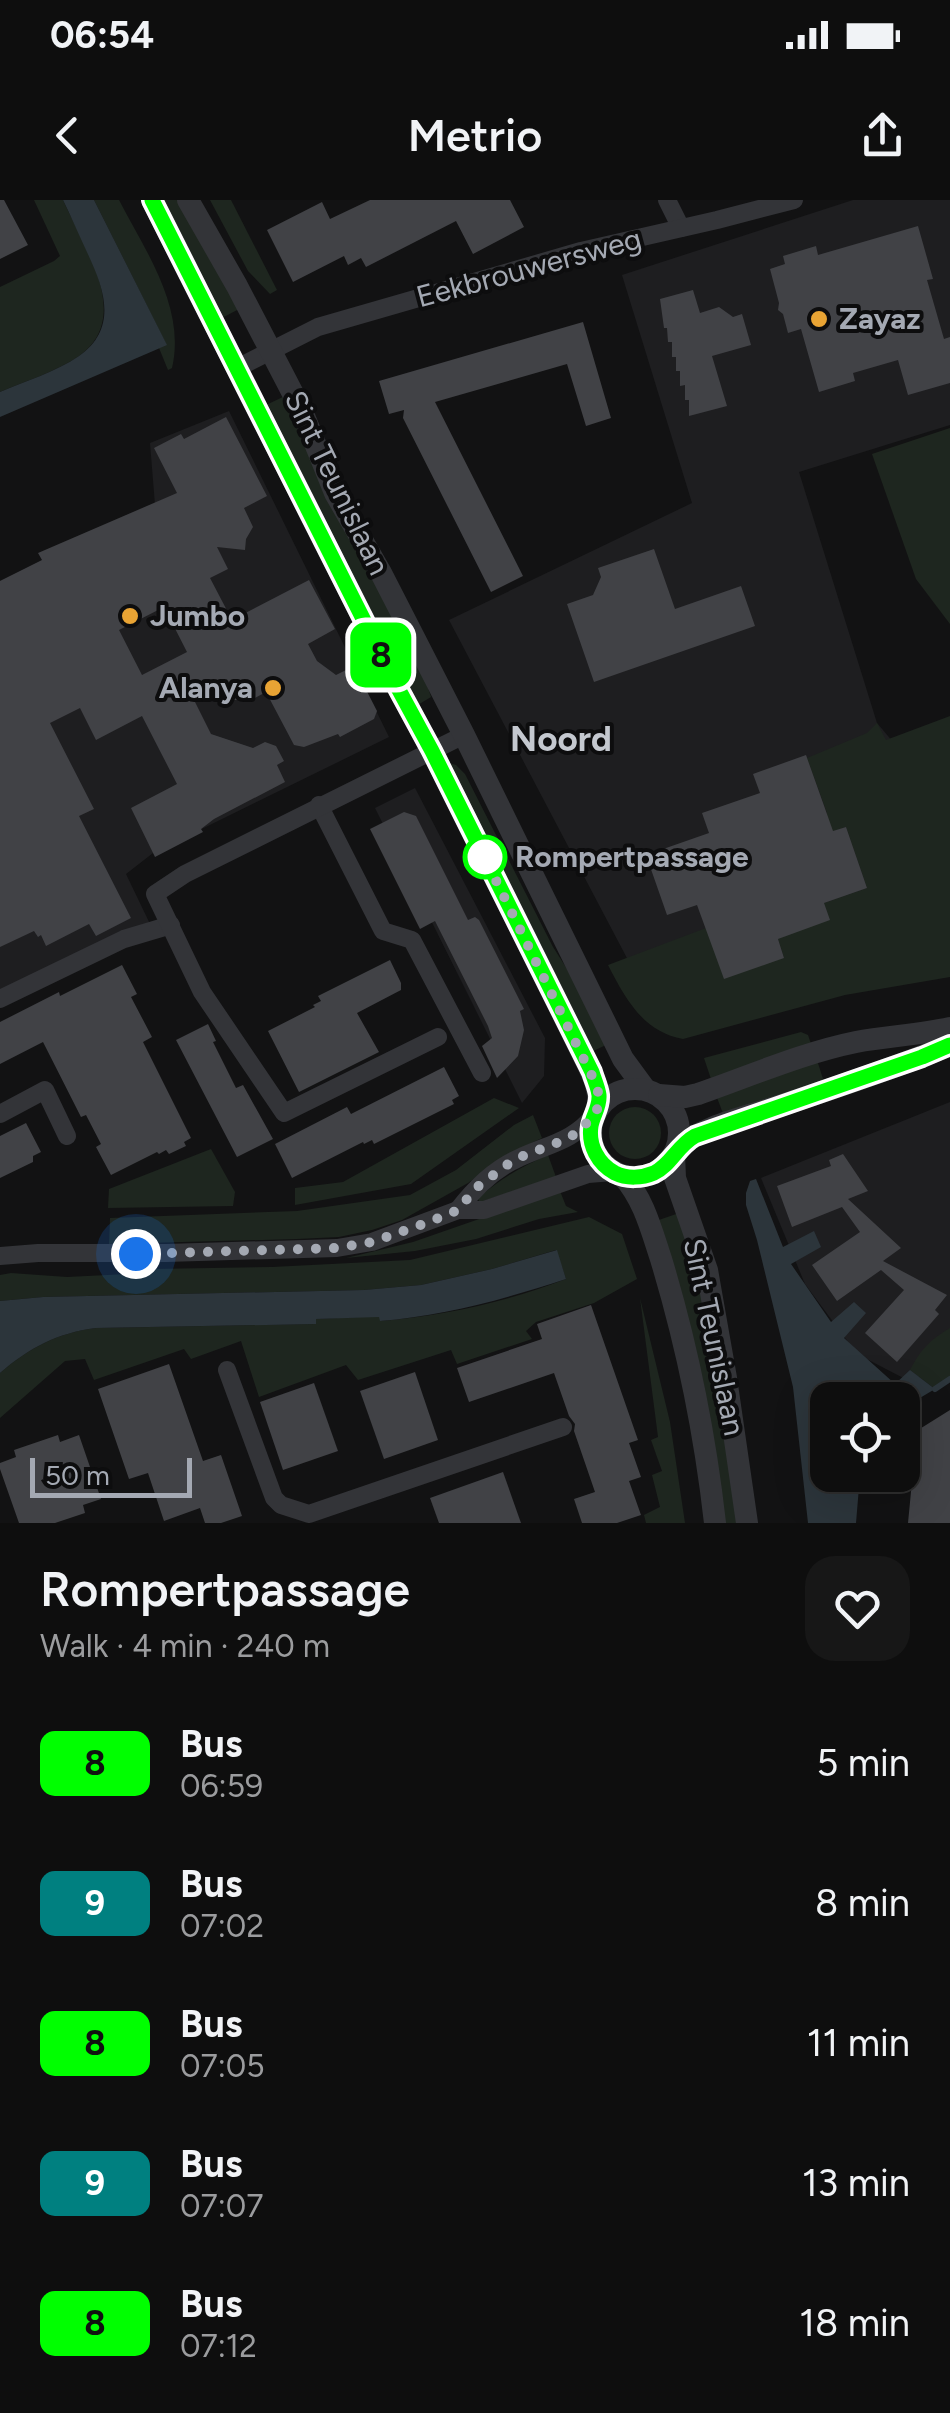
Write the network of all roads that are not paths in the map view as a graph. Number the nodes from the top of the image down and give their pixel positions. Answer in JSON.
{"nodes":[{"id":1,"x":152,"y":200,"type":"edge"},
{"id":2,"x":188,"y":200,"type":"edge"},
{"id":3,"x":667,"y":200,"type":"edge"},
{"id":4,"x":794,"y":200,"type":"edge"},
{"id":5,"x":680,"y":228,"type":"junction"},
{"id":6,"x":271,"y":351,"type":"junction"},
{"id":7,"x":238,"y":368,"type":"junction"},
{"id":8,"x":464,"y":735,"type":"junction"},
{"id":9,"x":432,"y":751,"type":"junction"},
{"id":10,"x":319,"y":805,"type":"junction"},
{"id":11,"x":171,"y":925,"type":"junction"},
{"id":12,"x":0,"y":999,"type":"edge"},
{"id":13,"x":950,"y":1028,"type":"edge"},
{"id":14,"x":438,"y":1037,"type":"dead end"},
{"id":15,"x":950,"y":1045,"type":"edge"},
{"id":16,"x":482,"y":1073,"type":"dead end"},
{"id":17,"x":652,"y":1092,"type":"junction"},
{"id":18,"x":596,"y":1111,"type":"junction"},
{"id":19,"x":0,"y":1114,"type":"edge"},
{"id":20,"x":67,"y":1136,"type":"dead end"},
{"id":21,"x":675,"y":1152,"type":"junction"},
{"id":22,"x":618,"y":1174,"type":"junction"},
{"id":23,"x":458,"y":1210,"type":"junction"},
{"id":24,"x":0,"y":1256,"type":"edge"},
{"id":25,"x":227,"y":1370,"type":"dead end"},
{"id":26,"x":564,"y":1427,"type":"dead end"},
{"id":27,"x":310,"y":1519,"type":"edge"},
{"id":28,"x":715,"y":1523,"type":"edge"},
{"id":29,"x":747,"y":1523,"type":"edge"}],
"edges":[{"from":1,"to":7,"type":"street","name":"Sint Teunislaan"},
{"from":2,"to":6,"type":"street","name":"Sint Teunislaan"},
{"from":3,"to":5,"type":"street"},
{"from":4,"to":5,"type":"street","name":"Eekbrouwersweg"},
{"from":5,"to":6,"type":"street","name":"Eekbrouwersweg"},
{"from":6,"to":7,"type":"street","name":"Eekbrouwersweg"},
{"from":6,"to":8,"type":"street","name":"Sint Teunislaan"},
{"from":7,"to":9,"type":"street","name":"Sint Teunislaan"},
{"from":8,"to":9,"type":"street"},
{"from":8,"to":17,"type":"street","name":"Sint Teunislaan"},
{"from":9,"to":10,"type":"street"},
{"from":9,"to":18,"type":"street","name":"Sint Teunislaan"},
{"from":10,"to":11,"type":"street"},
{"from":10,"to":16,"type":"street"},
{"from":11,"to":12,"type":"street"},
{"from":11,"to":14,"type":"street"},
{"from":13,"to":17,"type":"street"},
{"from":15,"to":21,"type":"street"},
{"from":17,"to":18,"type":"street"},
{"from":17,"to":21,"type":"street"},
{"from":18,"to":22,"type":"street"},
{"from":18,"to":23,"type":"street"},
{"from":19,"to":20,"type":"street"},
{"from":21,"to":22,"type":"street"},
{"from":21,"to":29,"type":"street","name":"Sint Teunislaan"},
{"from":22,"to":23,"type":"street"},
{"from":22,"to":28,"type":"street","name":"Sint Teunislaan"},
{"from":23,"to":24,"type":"street"},
{"from":25,"to":27,"type":"street"},
{"from":26,"to":27,"type":"street"}]}
